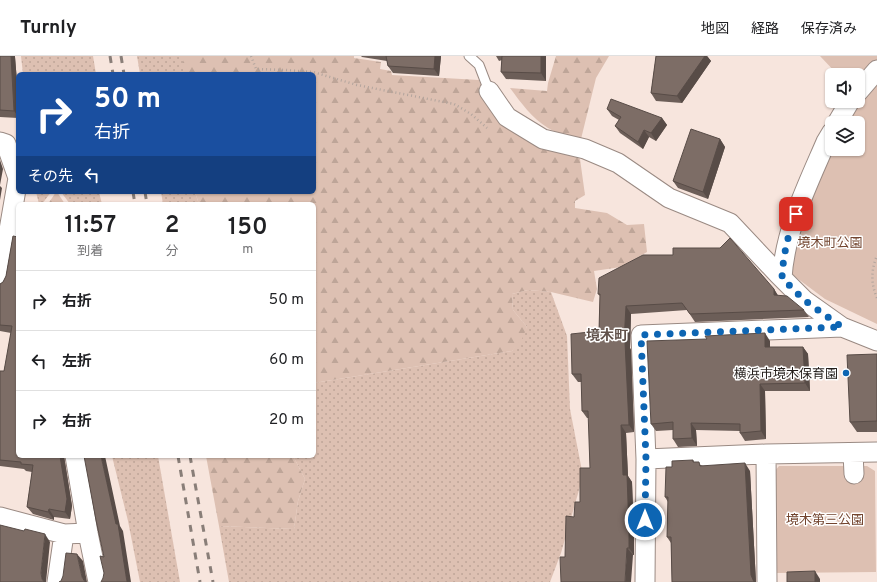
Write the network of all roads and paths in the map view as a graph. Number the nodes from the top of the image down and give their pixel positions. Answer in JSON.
{"nodes":[{"id":1,"x":251,"y":56,"type":"edge"},
{"id":2,"x":469,"y":56,"type":"edge"},
{"id":3,"x":877,"y":70,"type":"edge"},
{"id":4,"x":313,"y":72,"type":"edge"},
{"id":5,"x":316,"y":73,"type":"edge"},
{"id":6,"x":865,"y":84,"type":"edge"},
{"id":7,"x":489,"y":91,"type":"joint"},
{"id":8,"x":489,"y":129,"type":"dead end"},
{"id":9,"x":0,"y":142,"type":"edge"},
{"id":10,"x":825,"y":144,"type":"edge"},
{"id":11,"x":16,"y":172,"type":"edge"},
{"id":12,"x":16,"y":190,"type":"edge"},
{"id":13,"x":876,"y":258,"type":"dead end"},
{"id":14,"x":782,"y":278,"type":"junction"},
{"id":15,"x":0,"y":282,"type":"edge"},
{"id":16,"x":877,"y":298,"type":"edge"},
{"id":17,"x":842,"y":327,"type":"junction"},
{"id":18,"x":877,"y":340,"type":"edge"},
{"id":19,"x":877,"y":452,"type":"edge"},
{"id":20,"x":853,"y":453,"type":"junction"},
{"id":21,"x":766,"y":454,"type":"junction"},
{"id":22,"x":76,"y":458,"type":"edge"},
{"id":23,"x":646,"y":459,"type":"junction"},
{"id":24,"x":854,"y":474,"type":"dead end"},
{"id":25,"x":0,"y":517,"type":"edge"},
{"id":26,"x":88,"y":533,"type":"junction"},
{"id":27,"x":64,"y":534,"type":"junction"},
{"id":28,"x":770,"y":572,"type":"edge"},
{"id":29,"x":56,"y":582,"type":"edge"},
{"id":30,"x":98,"y":582,"type":"edge"},
{"id":31,"x":645,"y":582,"type":"edge"}],
"edges":[{"from":1,"to":4,"type":"path"},
{"from":2,"to":7,"type":"lane"},
{"from":3,"to":6,"type":"street"},
{"from":5,"to":8,"type":"path"},
{"from":7,"to":14,"type":"street"},
{"from":9,"to":11,"type":"street"},
{"from":10,"to":14,"type":"street"},
{"from":12,"to":15,"type":"street"},
{"from":13,"to":16,"type":"path"},
{"from":14,"to":17,"type":"street"},
{"from":17,"to":18,"type":"street"},
{"from":17,"to":23,"type":"street"},
{"from":19,"to":20,"type":"street"},
{"from":20,"to":21,"type":"street"},
{"from":20,"to":24,"type":"street"},
{"from":21,"to":23,"type":"street"},
{"from":21,"to":28,"type":"street"},
{"from":22,"to":26,"type":"street"},
{"from":23,"to":31,"type":"street"},
{"from":25,"to":27,"type":"street"},
{"from":26,"to":27,"type":"street"},
{"from":26,"to":30,"type":"street"},
{"from":27,"to":29,"type":"street"}]}
